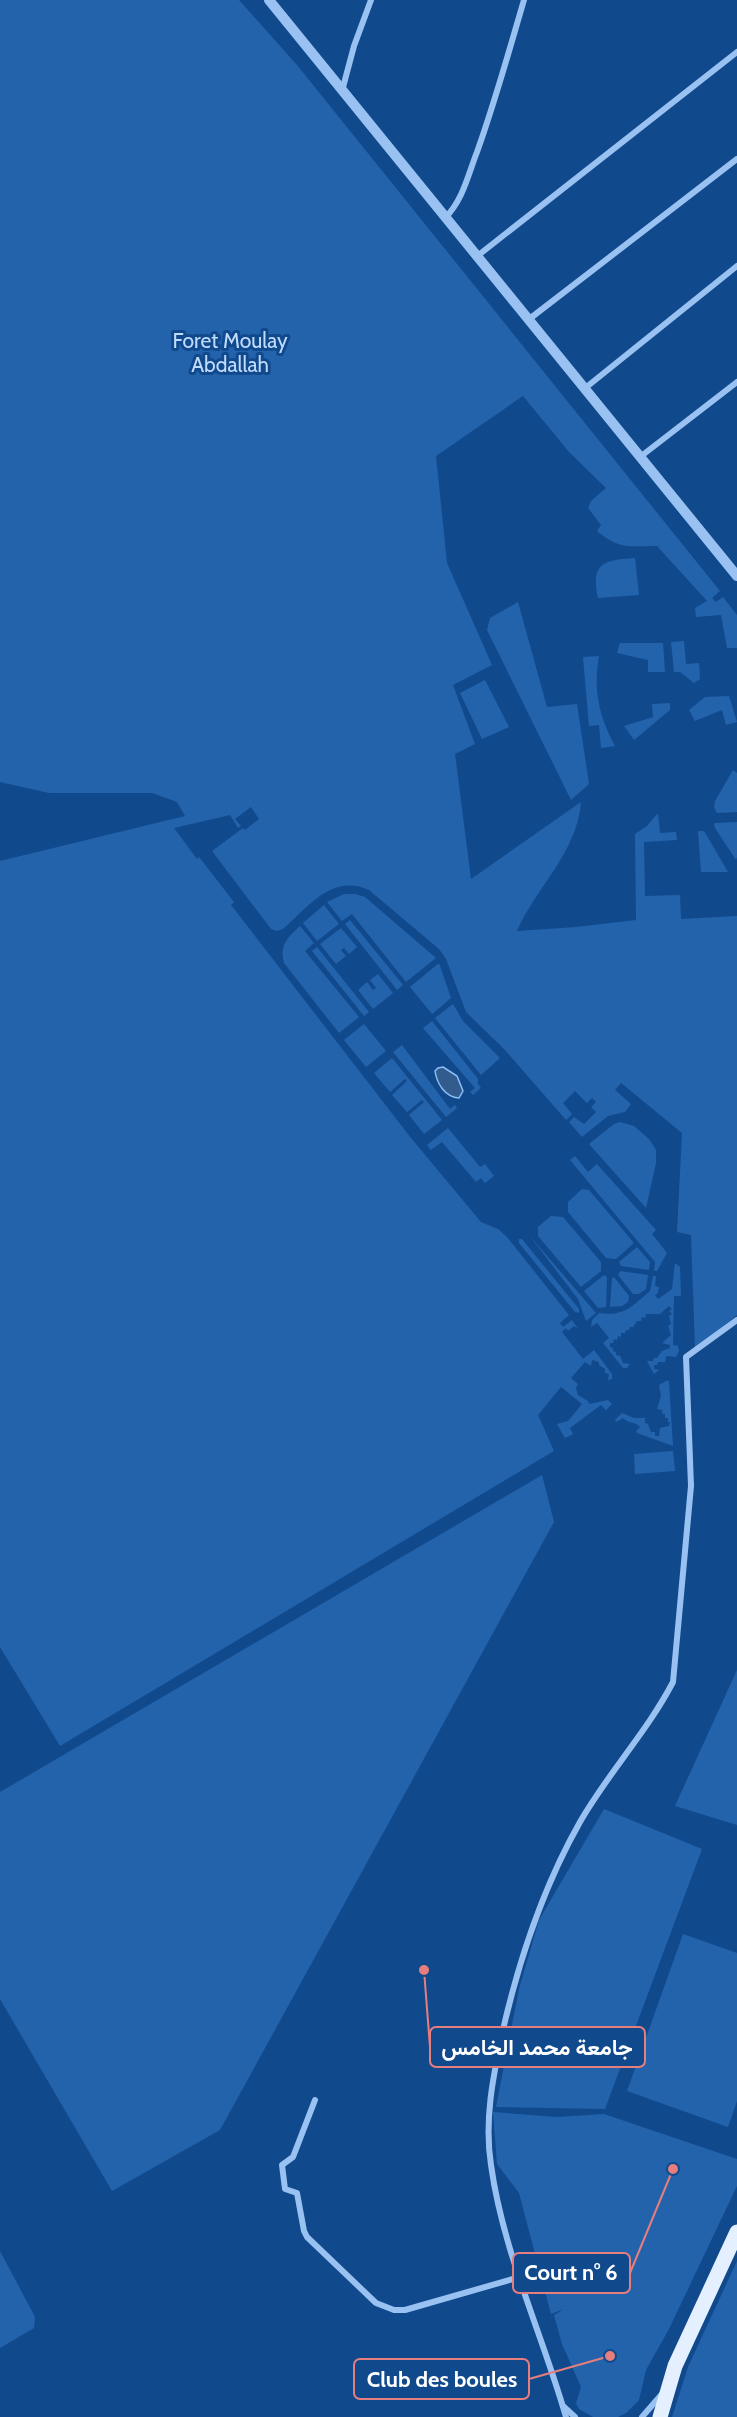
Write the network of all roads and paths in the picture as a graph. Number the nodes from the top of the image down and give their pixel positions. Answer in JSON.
{"nodes":[{"id":1,"x":371,"y":0,"type":"edge"},
{"id":2,"x":524,"y":0,"type":"edge"},
{"id":3,"x":274,"y":3,"type":"edge"},
{"id":4,"x":737,"y":52,"type":"edge"},
{"id":5,"x":342,"y":92,"type":"junction"},
{"id":6,"x":737,"y":159,"type":"edge"},
{"id":7,"x":444,"y":218,"type":"junction"},
{"id":8,"x":476,"y":257,"type":"junction"},
{"id":9,"x":737,"y":266,"type":"edge"},
{"id":10,"x":528,"y":321,"type":"junction"},
{"id":11,"x":737,"y":382,"type":"edge"},
{"id":12,"x":584,"y":389,"type":"junction"},
{"id":13,"x":639,"y":457,"type":"junction"},
{"id":14,"x":737,"y":576,"type":"edge"},
{"id":15,"x":737,"y":1320,"type":"edge"},
{"id":16,"x":315,"y":2100,"type":"dead end"},
{"id":17,"x":737,"y":2232,"type":"edge"},
{"id":18,"x":520,"y":2277,"type":"junction"},
{"id":19,"x":667,"y":2389,"type":"junction"},
{"id":20,"x":563,"y":2406,"type":"junction"},
{"id":21,"x":566,"y":2417,"type":"edge"},
{"id":22,"x":575,"y":2417,"type":"edge"},
{"id":23,"x":642,"y":2417,"type":"edge"},
{"id":24,"x":660,"y":2417,"type":"edge"}],
"edges":[{"from":1,"to":5,"type":"street"},
{"from":2,"to":7,"type":"street"},
{"from":3,"to":5,"type":"street"},
{"from":4,"to":8,"type":"street"},
{"from":5,"to":7,"type":"street"},
{"from":6,"to":10,"type":"street"},
{"from":7,"to":8,"type":"street"},
{"from":8,"to":10,"type":"street"},
{"from":9,"to":12,"type":"street"},
{"from":10,"to":12,"type":"street"},
{"from":11,"to":13,"type":"street"},
{"from":12,"to":13,"type":"street"},
{"from":13,"to":14,"type":"street"},
{"from":15,"to":18,"type":"street"},
{"from":16,"to":18,"type":"street"},
{"from":17,"to":19,"type":"main road"},
{"from":18,"to":20,"type":"street"},
{"from":19,"to":23,"type":"street"},
{"from":19,"to":24,"type":"main road"},
{"from":20,"to":21,"type":"street"},
{"from":20,"to":22,"type":"street"}]}
